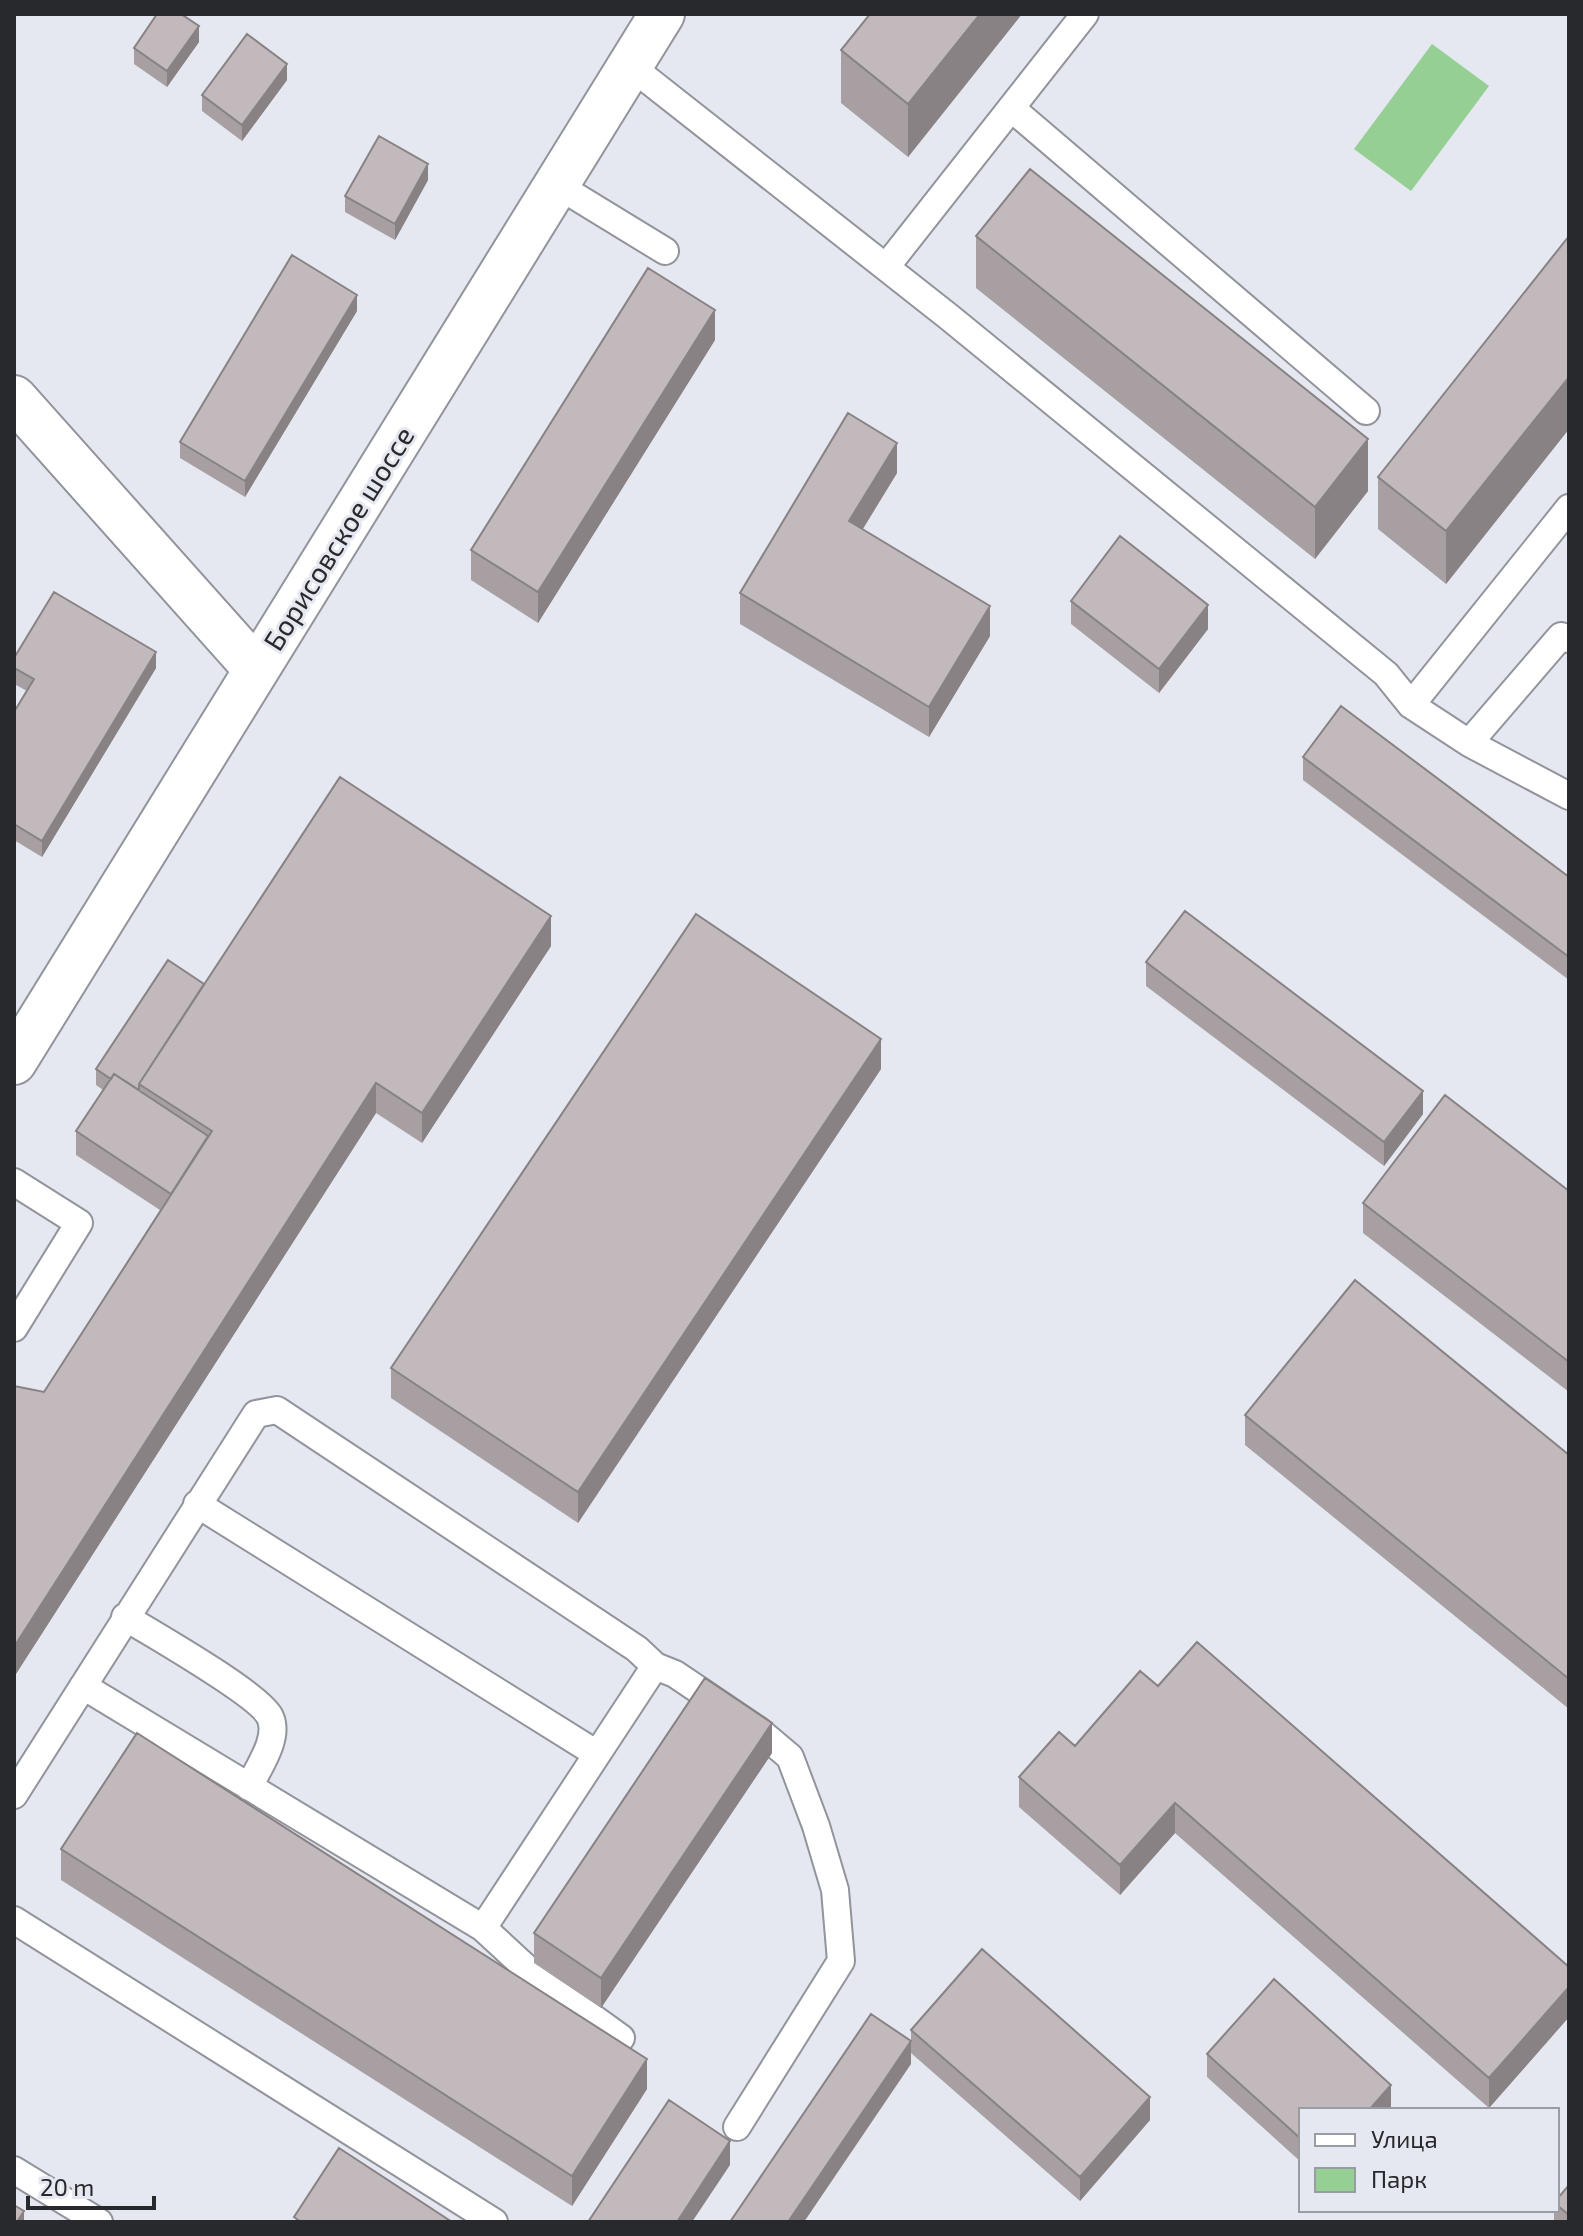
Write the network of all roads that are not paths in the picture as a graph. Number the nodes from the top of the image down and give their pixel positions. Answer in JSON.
{"nodes":[{"id":1,"x":662,"y":14,"type":"edge"},
{"id":2,"x":1085,"y":14,"type":"edge"},
{"id":3,"x":629,"y":65,"type":"junction"},
{"id":4,"x":1011,"y":108,"type":"junction"},
{"id":5,"x":557,"y":185,"type":"junction"},
{"id":6,"x":665,"y":251,"type":"dead end"},
{"id":7,"x":886,"y":267,"type":"junction"},
{"id":8,"x":14,"y":398,"type":"edge"},
{"id":9,"x":1366,"y":411,"type":"dead end"},
{"id":10,"x":1569,"y":508,"type":"edge"},
{"id":11,"x":1569,"y":639,"type":"edge"},
{"id":12,"x":256,"y":669,"type":"junction"},
{"id":13,"x":1411,"y":705,"type":"junction"},
{"id":14,"x":1469,"y":743,"type":"junction"},
{"id":15,"x":1569,"y":796,"type":"edge"},
{"id":16,"x":14,"y":1062,"type":"edge"},
{"id":17,"x":14,"y":1182,"type":"edge"},
{"id":18,"x":14,"y":1328,"type":"edge"},
{"id":19,"x":197,"y":1504,"type":"junction"},
{"id":20,"x":125,"y":1617,"type":"junction"},
{"id":21,"x":655,"y":1666,"type":"junction"},
{"id":22,"x":83,"y":1686,"type":"junction"},
{"id":23,"x":597,"y":1754,"type":"junction"},
{"id":24,"x":249,"y":1787,"type":"junction"},
{"id":25,"x":14,"y":1795,"type":"edge"},
{"id":26,"x":14,"y":1920,"type":"edge"},
{"id":27,"x":483,"y":1928,"type":"junction"},
{"id":28,"x":621,"y":2038,"type":"edge"},
{"id":29,"x":737,"y":2127,"type":"dead end"},
{"id":30,"x":14,"y":2170,"type":"edge"},
{"id":31,"x":99,"y":2222,"type":"edge"},
{"id":32,"x":494,"y":2222,"type":"edge"}],
"edges":[{"from":1,"to":3,"type":"main road","name":"Борисовское шоссе"},
{"from":2,"to":4,"type":"lane"},
{"from":3,"to":5,"type":"main road","name":"Борисовское шоссе"},
{"from":3,"to":7,"type":"lane"},
{"from":4,"to":7,"type":"lane"},
{"from":4,"to":9,"type":"lane"},
{"from":5,"to":6,"type":"lane"},
{"from":5,"to":12,"type":"main road","name":"Борисовское шоссе"},
{"from":7,"to":13,"type":"lane"},
{"from":8,"to":12,"type":"main road"},
{"from":10,"to":13,"type":"lane"},
{"from":11,"to":14,"type":"lane"},
{"from":12,"to":16,"type":"main road","name":"Борисовское шоссе"},
{"from":13,"to":14,"type":"lane"},
{"from":14,"to":15,"type":"lane"},
{"from":17,"to":18,"type":"lane"},
{"from":19,"to":20,"type":"lane"},
{"from":19,"to":21,"type":"lane"},
{"from":19,"to":23,"type":"lane"},
{"from":20,"to":22,"type":"lane"},
{"from":20,"to":24,"type":"lane"},
{"from":21,"to":23,"type":"lane"},
{"from":21,"to":29,"type":"lane"},
{"from":22,"to":24,"type":"lane"},
{"from":22,"to":25,"type":"lane"},
{"from":23,"to":27,"type":"lane"},
{"from":24,"to":27,"type":"lane"},
{"from":26,"to":32,"type":"lane"},
{"from":27,"to":28,"type":"lane"},
{"from":30,"to":31,"type":"lane"}]}
